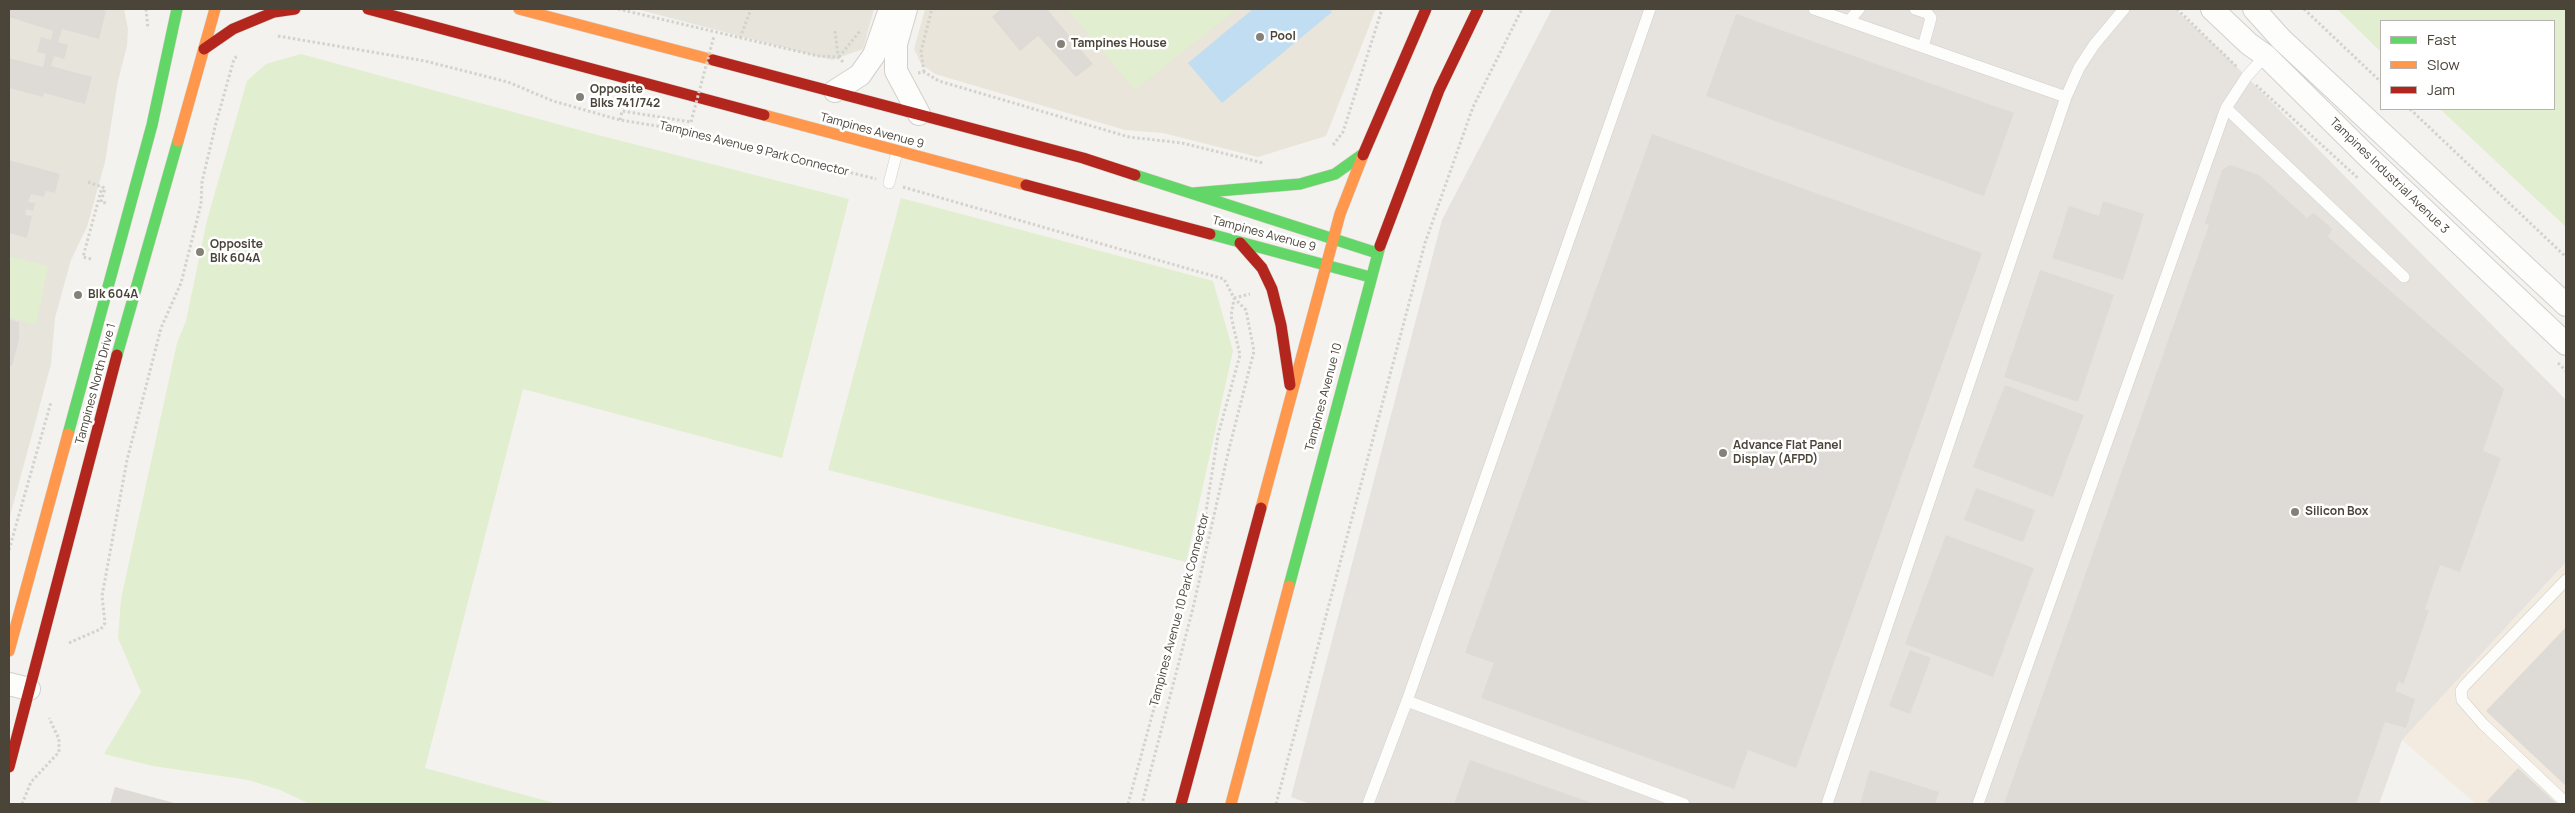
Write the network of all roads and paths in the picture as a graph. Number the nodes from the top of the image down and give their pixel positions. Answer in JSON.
{"nodes":[{"id":1,"x":177,"y":9,"type":"edge"},
{"id":2,"x":215,"y":9,"type":"edge"},
{"id":3,"x":295,"y":9,"type":"edge"},
{"id":4,"x":368,"y":9,"type":"edge"},
{"id":5,"x":519,"y":9,"type":"edge"},
{"id":6,"x":620,"y":9,"type":"edge"},
{"id":7,"x":751,"y":9,"type":"edge"},
{"id":8,"x":890,"y":9,"type":"edge"},
{"id":9,"x":906,"y":9,"type":"edge"},
{"id":10,"x":932,"y":9,"type":"edge"},
{"id":11,"x":1382,"y":9,"type":"edge"},
{"id":12,"x":1426,"y":9,"type":"edge"},
{"id":13,"x":1478,"y":9,"type":"edge"},
{"id":14,"x":1522,"y":9,"type":"edge"},
{"id":15,"x":1650,"y":9,"type":"edge"},
{"id":16,"x":1814,"y":9,"type":"edge"},
{"id":17,"x":1859,"y":9,"type":"edge"},
{"id":18,"x":1915,"y":9,"type":"edge"},
{"id":19,"x":2124,"y":9,"type":"edge"},
{"id":20,"x":2212,"y":9,"type":"edge"},
{"id":21,"x":2254,"y":9,"type":"edge"},
{"id":22,"x":2304,"y":9,"type":"edge"},
{"id":23,"x":1849,"y":21,"type":"junction"},
{"id":24,"x":162,"y":23,"type":"dead end"},
{"id":25,"x":861,"y":28,"type":"dead end"},
{"id":26,"x":835,"y":31,"type":"dead end"},
{"id":27,"x":269,"y":35,"type":"dead end"},
{"id":28,"x":714,"y":36,"type":"dead end"},
{"id":29,"x":740,"y":38,"type":"junction"},
{"id":30,"x":2281,"y":39,"type":"junction"},
{"id":31,"x":1923,"y":47,"type":"junction"},
{"id":32,"x":204,"y":49,"type":"junction"},
{"id":33,"x":168,"y":51,"type":"junction"},
{"id":34,"x":240,"y":53,"type":"dead end"},
{"id":35,"x":2266,"y":56,"type":"junction"},
{"id":36,"x":838,"y":57,"type":"junction"},
{"id":37,"x":896,"y":71,"type":"junction"},
{"id":38,"x":924,"y":72,"type":"junction"},
{"id":39,"x":860,"y":75,"type":"junction"},
{"id":40,"x":2380,"y":81,"type":"edge"},
{"id":41,"x":835,"y":91,"type":"junction"},
{"id":42,"x":2066,"y":97,"type":"junction"},
{"id":43,"x":2226,"y":108,"type":"junction"},
{"id":44,"x":2411,"y":110,"type":"edge"},
{"id":45,"x":919,"y":114,"type":"junction"},
{"id":46,"x":620,"y":120,"type":"junction"},
{"id":47,"x":1332,"y":147,"type":"dead end"},
{"id":48,"x":897,"y":152,"type":"junction"},
{"id":49,"x":1363,"y":154,"type":"junction"},
{"id":50,"x":1266,"y":164,"type":"dead end"},
{"id":51,"x":88,"y":182,"type":"dead end"},
{"id":52,"x":889,"y":183,"type":"junction"},
{"id":53,"x":102,"y":187,"type":"junction"},
{"id":54,"x":1194,"y":193,"type":"junction"},
{"id":55,"x":106,"y":203,"type":"dead end"},
{"id":56,"x":1334,"y":240,"type":"junction"},
{"id":57,"x":1240,"y":242,"type":"junction"},
{"id":58,"x":1377,"y":253,"type":"junction"},
{"id":59,"x":2566,"y":256,"type":"edge"},
{"id":60,"x":91,"y":259,"type":"dead end"},
{"id":61,"x":1326,"y":265,"type":"junction"},
{"id":62,"x":1370,"y":277,"type":"junction"},
{"id":63,"x":2404,"y":277,"type":"dead end"},
{"id":64,"x":1234,"y":298,"type":"junction"},
{"id":65,"x":2566,"y":305,"type":"edge"},
{"id":66,"x":2566,"y":344,"type":"edge"},
{"id":67,"x":1291,"y":391,"type":"junction"},
{"id":68,"x":32,"y":563,"type":"junction"},
{"id":69,"x":2566,"y":580,"type":"edge"},
{"id":70,"x":16,"y":583,"type":"dead end"},
{"id":71,"x":69,"y":643,"type":"dead end"},
{"id":72,"x":9,"y":651,"type":"edge"},
{"id":73,"x":37,"y":659,"type":"junction"},
{"id":74,"x":19,"y":686,"type":"edge"},
{"id":75,"x":1407,"y":701,"type":"junction"},
{"id":76,"x":49,"y":718,"type":"dead end"},
{"id":77,"x":9,"y":767,"type":"edge"},
{"id":78,"x":2566,"y":803,"type":"edge"},
{"id":79,"x":22,"y":804,"type":"edge"},
{"id":80,"x":1128,"y":804,"type":"edge"},
{"id":81,"x":1142,"y":804,"type":"edge"},
{"id":82,"x":1181,"y":804,"type":"edge"},
{"id":83,"x":1231,"y":804,"type":"edge"},
{"id":84,"x":1276,"y":804,"type":"edge"},
{"id":85,"x":1368,"y":804,"type":"edge"},
{"id":86,"x":1684,"y":804,"type":"edge"},
{"id":87,"x":1827,"y":804,"type":"edge"},
{"id":88,"x":1978,"y":804,"type":"edge"}],
"edges":[{"from":1,"to":33,"type":"main road","name":"Tampines North Drive 1"},
{"from":2,"to":32,"type":"main road","name":"Tampines North Drive 1"},
{"from":3,"to":32,"type":"main road"},
{"from":4,"to":48,"type":"main road","name":"Tampines Avenue 9"},
{"from":5,"to":41,"type":"main road","name":"Tampines Avenue 9"},
{"from":6,"to":29,"type":"path"},
{"from":7,"to":29,"type":"path"},
{"from":8,"to":39,"type":"street"},
{"from":9,"to":37,"type":"street"},
{"from":10,"to":38,"type":"path"},
{"from":11,"to":47,"type":"path"},
{"from":12,"to":49,"type":"main road"},
{"from":13,"to":58,"type":"main road","name":"Tampines Avenue 10"},
{"from":14,"to":84,"type":"path"},
{"from":15,"to":75,"type":"lane"},
{"from":16,"to":23,"type":"lane"},
{"from":17,"to":23,"type":"lane"},
{"from":18,"to":31,"type":"lane"},
{"from":19,"to":42,"type":"lane"},
{"from":20,"to":35,"type":"street","name":"Tampines Industrial Avenue 3"},
{"from":21,"to":30,"type":"street"},
{"from":22,"to":40,"type":"path"},
{"from":23,"to":31,"type":"lane"},
{"from":24,"to":33,"type":"main road"},
{"from":25,"to":36,"type":"path"},
{"from":26,"to":36,"type":"path"},
{"from":27,"to":46,"type":"path","name":"Tampines Avenue 9 Park Connector"},
{"from":28,"to":46,"type":"path","bridge":true},
{"from":29,"to":36,"type":"path"},
{"from":30,"to":35,"type":"lane"},
{"from":30,"to":65,"type":"street"},
{"from":31,"to":42,"type":"lane"},
{"from":32,"to":73,"type":"main road","name":"Tampines North Drive 1"},
{"from":33,"to":68,"type":"main road","name":"Tampines North Drive 1"},
{"from":34,"to":71,"type":"path"},
{"from":35,"to":43,"type":"lane"},
{"from":35,"to":66,"type":"street","name":"Tampines Industrial Avenue 3"},
{"from":36,"to":39,"type":"path"},
{"from":37,"to":38,"type":"path"},
{"from":37,"to":45,"type":"street"},
{"from":38,"to":50,"type":"path"},
{"from":39,"to":41,"type":"street"},
{"from":41,"to":45,"type":"main road","name":"Tampines Avenue 9"},
{"from":42,"to":87,"type":"lane"},
{"from":43,"to":63,"type":"lane"},
{"from":43,"to":88,"type":"lane"},
{"from":44,"to":59,"type":"path"},
{"from":45,"to":54,"type":"main road","name":"Tampines Avenue 9"},
{"from":46,"to":52,"type":"path","name":"Tampines Avenue 9 Park Connector"},
{"from":48,"to":52,"type":"lane"},
{"from":48,"to":57,"type":"main road","name":"Tampines Avenue 9"},
{"from":49,"to":54,"type":"main road"},
{"from":49,"to":56,"type":"main road"},
{"from":51,"to":53,"type":"path"},
{"from":52,"to":64,"type":"path","name":"Tampines Avenue 9 Park Connector"},
{"from":53,"to":55,"type":"path"},
{"from":53,"to":60,"type":"path"},
{"from":54,"to":56,"type":"main road","name":"Tampines Avenue 9"},
{"from":56,"to":58,"type":"main road","name":"Tampines Avenue 9"},
{"from":56,"to":61,"type":"main road"},
{"from":57,"to":61,"type":"main road","name":"Tampines Avenue 9"},
{"from":57,"to":67,"type":"main road"},
{"from":58,"to":62,"type":"main road","name":"Tampines Avenue 10"},
{"from":61,"to":62,"type":"main road","name":"Tampines Avenue 9"},
{"from":61,"to":67,"type":"main road"},
{"from":62,"to":83,"type":"main road","name":"Tampines Avenue 10"},
{"from":64,"to":80,"type":"path","name":"Tampines Avenue 10 Park Connector"},
{"from":64,"to":81,"type":"path","name":"Tampines Avenue 9 Park Connector"},
{"from":67,"to":82,"type":"main road"},
{"from":68,"to":70,"type":"main road"},
{"from":68,"to":72,"type":"main road","name":"Tampines North Drive 1"},
{"from":69,"to":78,"type":"lane"},
{"from":72,"to":73,"type":"street"},
{"from":73,"to":74,"type":"main road","name":"Tampines North Drive 1"},
{"from":74,"to":77,"type":"main road","name":"Tampines North Drive 1"},
{"from":75,"to":85,"type":"lane"},
{"from":75,"to":86,"type":"lane"},
{"from":76,"to":79,"type":"path"}]}
